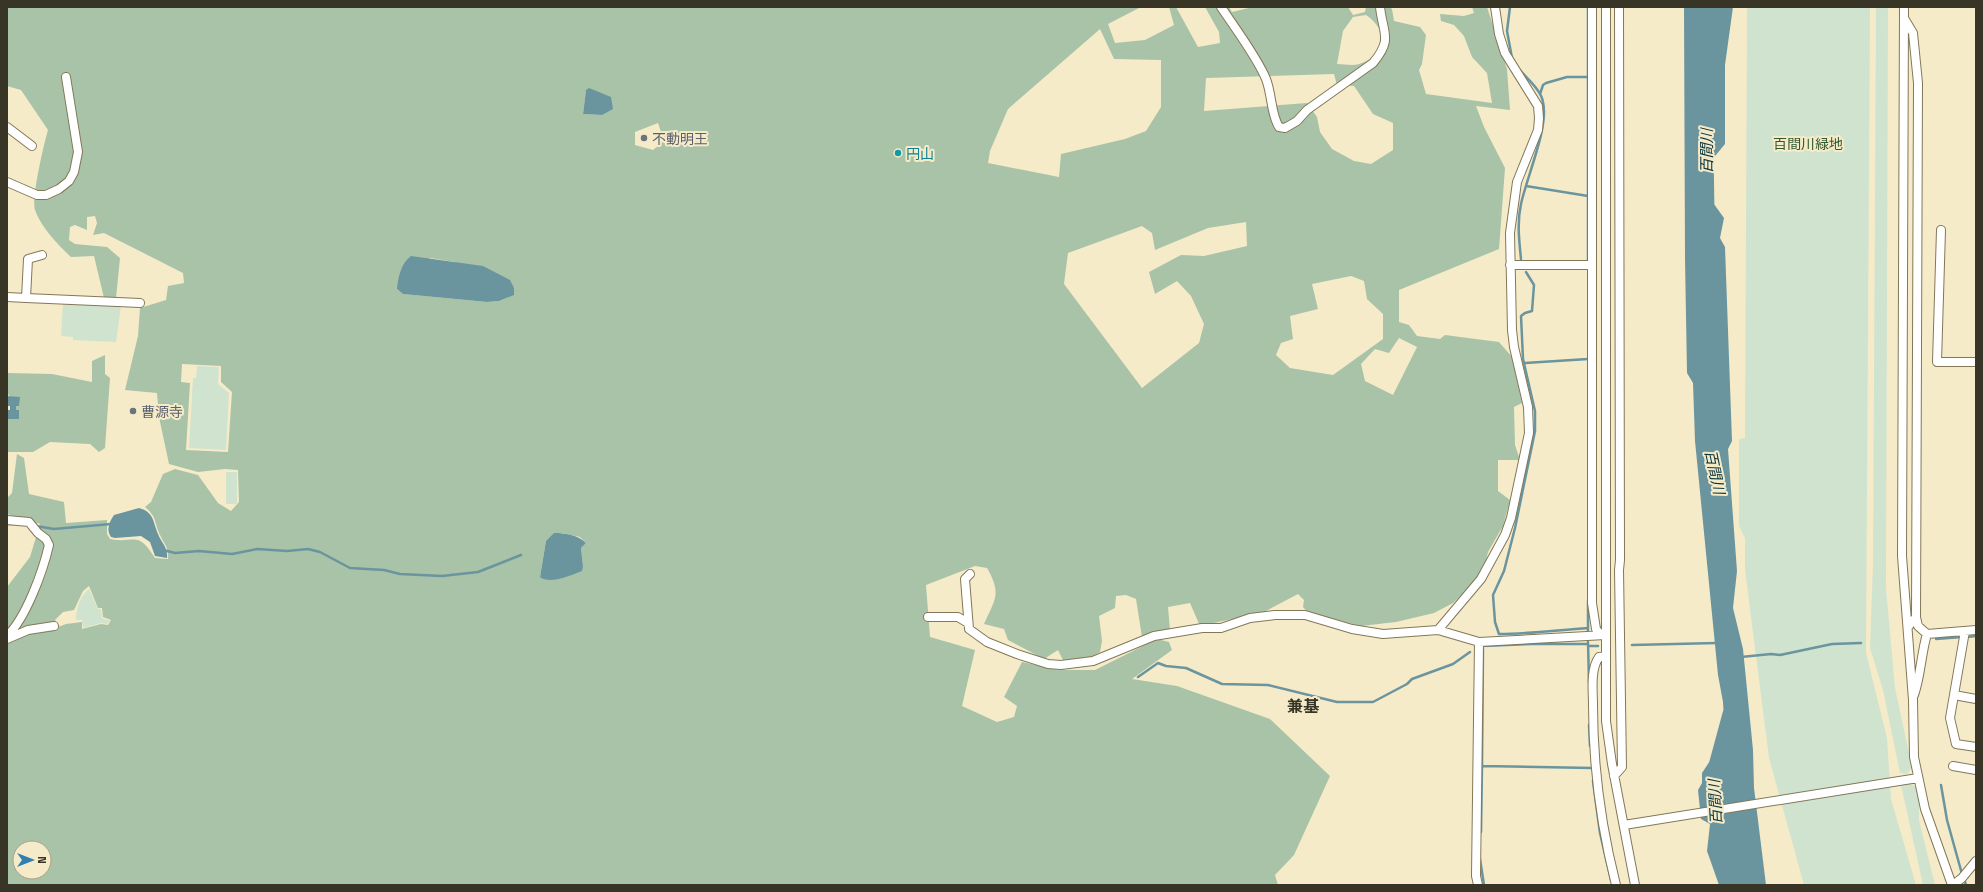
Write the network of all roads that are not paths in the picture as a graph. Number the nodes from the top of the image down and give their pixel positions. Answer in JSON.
{"nodes":[{"id":1,"x":1221,"y":7,"type":"edge"},
{"id":2,"x":1380,"y":7,"type":"edge"},
{"id":3,"x":1495,"y":7,"type":"edge"},
{"id":4,"x":1592,"y":7,"type":"edge"},
{"id":5,"x":1606,"y":7,"type":"edge"},
{"id":6,"x":1619,"y":7,"type":"edge"},
{"id":7,"x":1904,"y":7,"type":"edge"},
{"id":8,"x":1904,"y":18,"type":"junction"},
{"id":9,"x":66,"y":77,"type":"dead end"},
{"id":10,"x":7,"y":127,"type":"edge"},
{"id":11,"x":32,"y":146,"type":"dead end"},
{"id":12,"x":7,"y":182,"type":"edge"},
{"id":13,"x":1941,"y":230,"type":"dead end"},
{"id":14,"x":42,"y":255,"type":"dead end"},
{"id":15,"x":1510,"y":265,"type":"junction"},
{"id":16,"x":1589,"y":265,"type":"junction"},
{"id":17,"x":7,"y":297,"type":"edge"},
{"id":18,"x":26,"y":298,"type":"junction"},
{"id":19,"x":140,"y":303,"type":"dead end"},
{"id":20,"x":1976,"y":362,"type":"edge"},
{"id":21,"x":7,"y":520,"type":"edge"},
{"id":22,"x":970,"y":574,"type":"dead end"},
{"id":23,"x":928,"y":617,"type":"dead end"},
{"id":24,"x":1916,"y":617,"type":"junction"},
{"id":25,"x":968,"y":623,"type":"junction"},
{"id":26,"x":54,"y":626,"type":"dead end"},
{"id":27,"x":1908,"y":627,"type":"junction"},
{"id":28,"x":1438,"y":630,"type":"junction"},
{"id":29,"x":1976,"y":630,"type":"edge"},
{"id":30,"x":1927,"y":634,"type":"junction"},
{"id":31,"x":1603,"y":635,"type":"junction"},
{"id":32,"x":1965,"y":635,"type":"junction"},
{"id":33,"x":7,"y":636,"type":"edge"},
{"id":34,"x":7,"y":639,"type":"edge"},
{"id":35,"x":1479,"y":642,"type":"junction"},
{"id":36,"x":1605,"y":656,"type":"junction"},
{"id":37,"x":1954,"y":695,"type":"junction"},
{"id":38,"x":1976,"y":699,"type":"edge"},
{"id":39,"x":1913,"y":700,"type":"junction"},
{"id":40,"x":1976,"y":747,"type":"edge"},
{"id":41,"x":1953,"y":766,"type":"dead end"},
{"id":42,"x":1976,"y":770,"type":"edge"},
{"id":43,"x":1614,"y":776,"type":"junction"},
{"id":44,"x":1914,"y":778,"type":"junction"},
{"id":45,"x":1624,"y":825,"type":"junction"},
{"id":46,"x":1976,"y":861,"type":"edge"},
{"id":47,"x":1478,"y":885,"type":"edge"},
{"id":48,"x":1616,"y":885,"type":"edge"},
{"id":49,"x":1634,"y":885,"type":"edge"},
{"id":50,"x":1953,"y":885,"type":"edge"}],
"edges":[{"from":1,"to":2,"type":"street"},
{"from":3,"to":15,"type":"street"},
{"from":4,"to":16,"type":"street"},
{"from":5,"to":31,"type":"street"},
{"from":6,"to":43,"type":"street"},
{"from":7,"to":8,"type":"street"},
{"from":8,"to":24,"type":"street"},
{"from":8,"to":27,"type":"street"},
{"from":9,"to":12,"type":"street"},
{"from":10,"to":11,"type":"street"},
{"from":13,"to":20,"type":"street"},
{"from":14,"to":18,"type":"street"},
{"from":15,"to":16,"type":"street"},
{"from":15,"to":28,"type":"street"},
{"from":16,"to":31,"type":"street"},
{"from":17,"to":18,"type":"street"},
{"from":18,"to":19,"type":"street"},
{"from":21,"to":33,"type":"street"},
{"from":22,"to":25,"type":"street"},
{"from":23,"to":25,"type":"street"},
{"from":24,"to":27,"type":"street"},
{"from":24,"to":30,"type":"street"},
{"from":25,"to":28,"type":"street"},
{"from":26,"to":34,"type":"street"},
{"from":27,"to":39,"type":"street"},
{"from":28,"to":35,"type":"street"},
{"from":29,"to":32,"type":"street"},
{"from":30,"to":32,"type":"street"},
{"from":30,"to":39,"type":"street"},
{"from":31,"to":35,"type":"street"},
{"from":31,"to":36,"type":"street"},
{"from":32,"to":37,"type":"street"},
{"from":35,"to":47,"type":"street"},
{"from":36,"to":43,"type":"street"},
{"from":36,"to":48,"type":"street"},
{"from":37,"to":38,"type":"street"},
{"from":37,"to":40,"type":"street"},
{"from":39,"to":44,"type":"street"},
{"from":41,"to":42,"type":"street"},
{"from":43,"to":45,"type":"street"},
{"from":44,"to":45,"type":"street"},
{"from":44,"to":50,"type":"street"},
{"from":45,"to":49,"type":"street"},
{"from":46,"to":50,"type":"street"}]}
